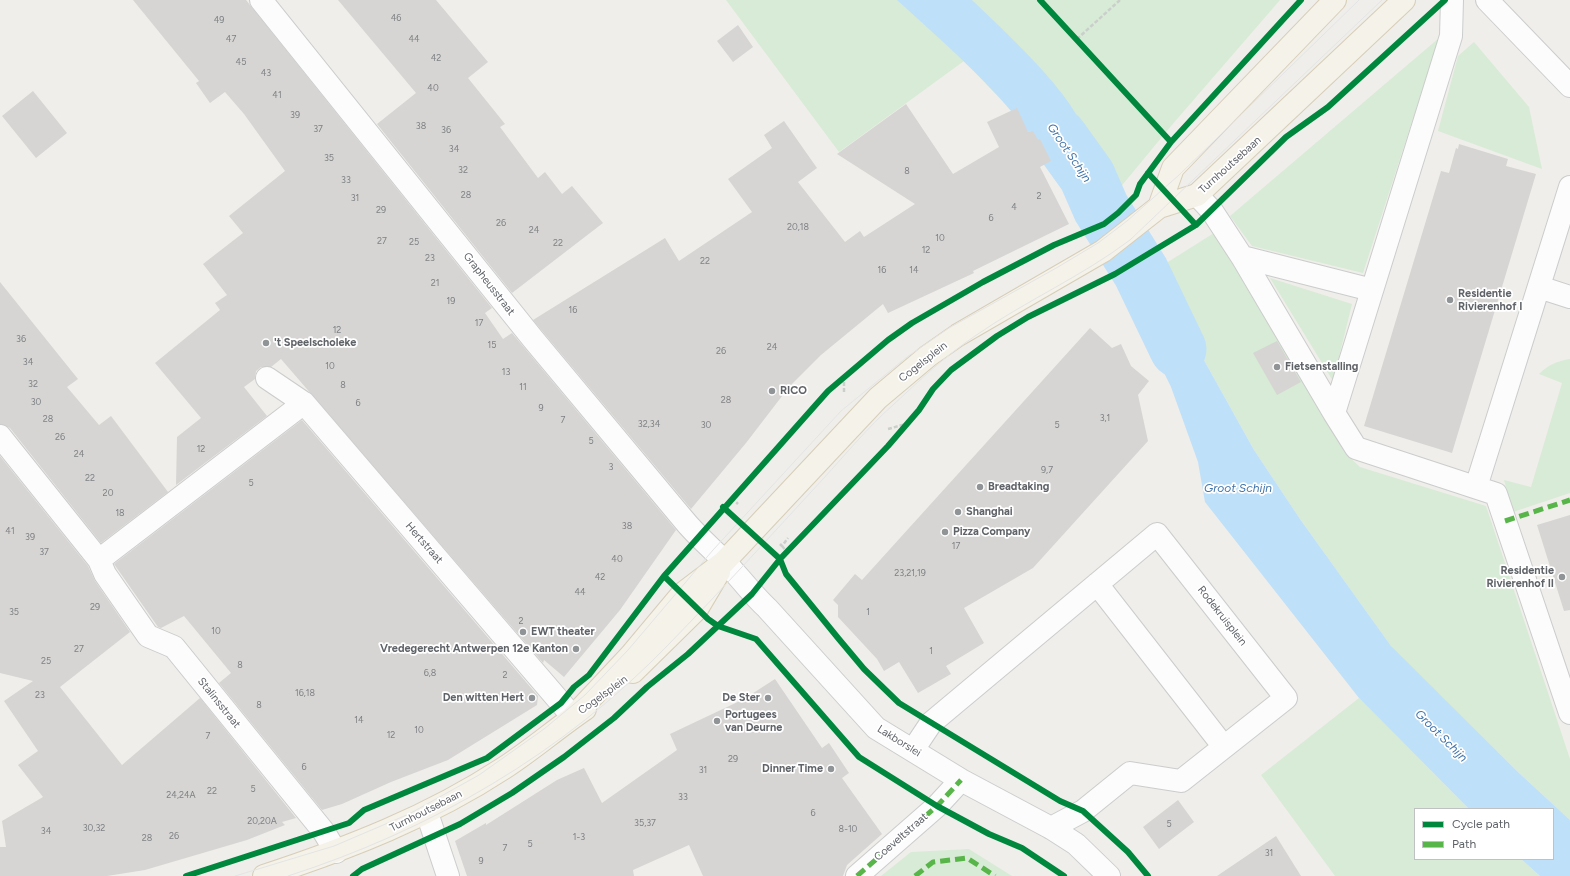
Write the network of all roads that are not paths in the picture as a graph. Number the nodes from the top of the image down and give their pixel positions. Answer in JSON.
{"nodes":[{"id":1,"x":261,"y":0,"type":"edge"},
{"id":2,"x":1335,"y":0,"type":"edge"},
{"id":3,"x":1404,"y":0,"type":"edge"},
{"id":4,"x":1452,"y":0,"type":"edge"},
{"id":5,"x":1487,"y":0,"type":"edge"},
{"id":6,"x":1570,"y":86,"type":"edge"},
{"id":7,"x":1570,"y":187,"type":"edge"},
{"id":8,"x":1198,"y":195,"type":"junction"},
{"id":9,"x":1159,"y":208,"type":"junction"},
{"id":10,"x":1242,"y":257,"type":"junction"},
{"id":11,"x":1539,"y":287,"type":"junction"},
{"id":12,"x":1372,"y":290,"type":"junction"},
{"id":13,"x":1570,"y":297,"type":"edge"},
{"id":14,"x":267,"y":378,"type":"dead end"},
{"id":15,"x":304,"y":403,"type":"junction"},
{"id":16,"x":1334,"y":413,"type":"junction"},
{"id":17,"x":0,"y":436,"type":"edge"},
{"id":18,"x":1476,"y":487,"type":"junction"},
{"id":19,"x":99,"y":560,"type":"junction"},
{"id":20,"x":724,"y":562,"type":"junction"},
{"id":21,"x":1097,"y":584,"type":"junction"},
{"id":22,"x":1570,"y":714,"type":"edge"},
{"id":23,"x":573,"y":717,"type":"junction"},
{"id":24,"x":1224,"y":748,"type":"junction"},
{"id":25,"x":913,"y":750,"type":"junction"},
{"id":26,"x":962,"y":780,"type":"junction"},
{"id":27,"x":427,"y":813,"type":"junction"},
{"id":28,"x":1051,"y":828,"type":"junction"},
{"id":29,"x":336,"y":852,"type":"junction"},
{"id":30,"x":264,"y":876,"type":"edge"},
{"id":31,"x":448,"y":876,"type":"edge"},
{"id":32,"x":857,"y":876,"type":"edge"},
{"id":33,"x":1109,"y":876,"type":"edge"}],
"edges":[{"from":1,"to":20,"type":"street","name":"Grapheusstraat"},
{"from":2,"to":9,"type":"main road"},
{"from":3,"to":8,"type":"main road","name":"Turnhoutsebaan"},
{"from":4,"to":12,"type":"street"},
{"from":5,"to":6,"type":"street"},
{"from":7,"to":11,"type":"street"},
{"from":8,"to":9,"type":"main road","name":"Turnhoutsebaan"},
{"from":8,"to":10,"type":"street"},
{"from":9,"to":20,"type":"main road","name":"Cogelsplein"},
{"from":10,"to":12,"type":"street"},
{"from":10,"to":16,"type":"street"},
{"from":11,"to":13,"type":"street"},
{"from":11,"to":18,"type":"street"},
{"from":12,"to":16,"type":"street"},
{"from":14,"to":15,"type":"street","name":"Hertstraat"},
{"from":15,"to":19,"type":"street"},
{"from":15,"to":23,"type":"street","name":"Hertstraat"},
{"from":16,"to":18,"type":"street"},
{"from":17,"to":19,"type":"street","name":"Stalinsstraat"},
{"from":18,"to":22,"type":"street"},
{"from":19,"to":29,"type":"street","name":"Stalinsstraat"},
{"from":20,"to":23,"type":"main road","name":"Cogelsplein"},
{"from":20,"to":25,"type":"street","name":"Lakborslei"},
{"from":21,"to":24,"type":"street"},
{"from":21,"to":24,"type":"street","name":"Rodekruisplein"},
{"from":21,"to":25,"type":"street","name":"Rodekruisplein"},
{"from":23,"to":27,"type":"main road","name":"Turnhoutsebaan"},
{"from":24,"to":28,"type":"street","name":"Rodekruisplein"},
{"from":25,"to":26,"type":"street","name":"Lakborslei"},
{"from":26,"to":28,"type":"street","name":"Lakborslei"},
{"from":26,"to":32,"type":"street","name":"Coeveltstraat"},
{"from":27,"to":29,"type":"main road","name":"Turnhoutsebaan"},
{"from":27,"to":31,"type":"street"},
{"from":28,"to":33,"type":"street","name":"Lakborslei"},
{"from":29,"to":30,"type":"main road","name":"Turnhoutsebaan"}]}
